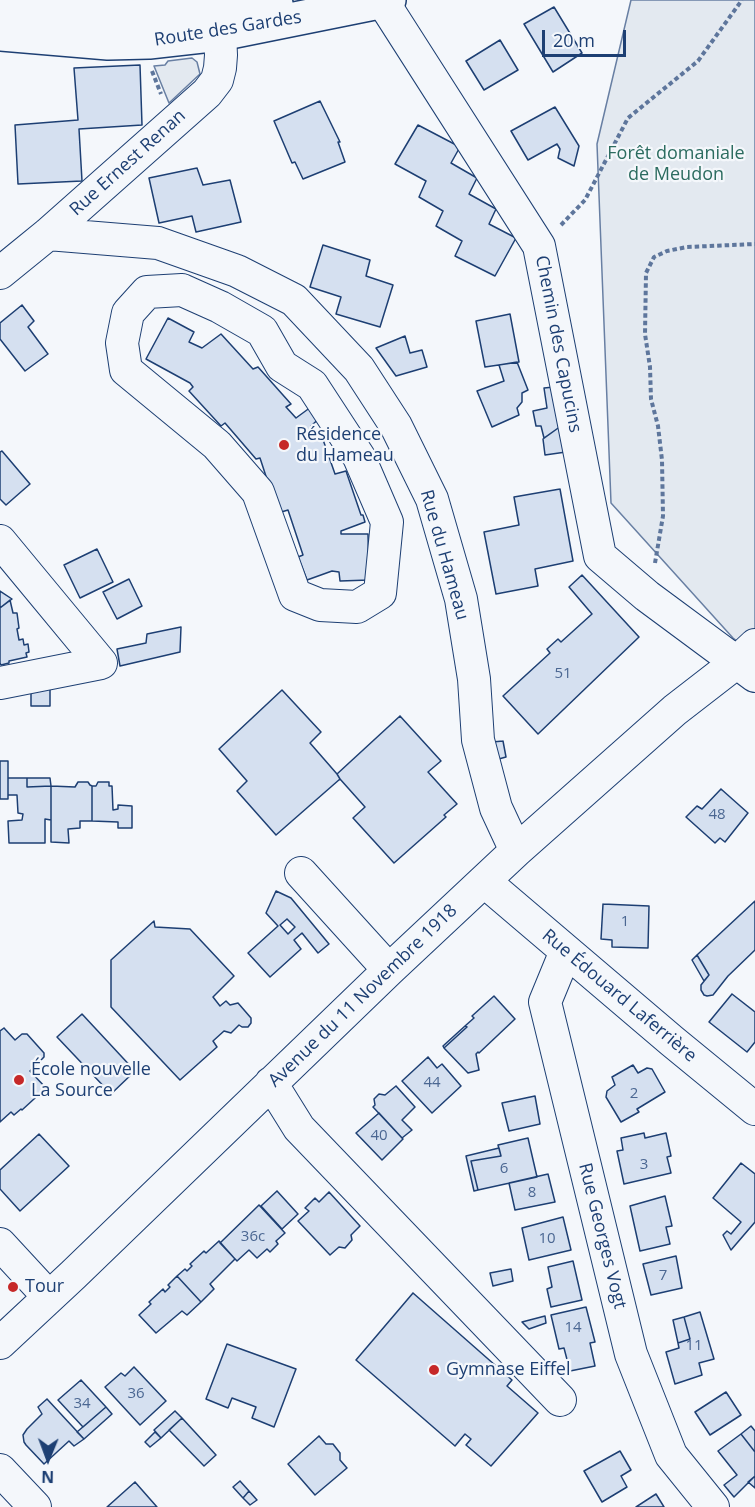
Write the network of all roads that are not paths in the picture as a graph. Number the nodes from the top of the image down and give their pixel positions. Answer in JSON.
{"nodes":[{"id":1,"x":0,"y":1,"type":"edge"},
{"id":2,"x":294,"y":1,"type":"edge"},
{"id":3,"x":386,"y":1,"type":"edge"},
{"id":4,"x":83,"y":8,"type":"junction"},
{"id":5,"x":0,"y":18,"type":"edge"},
{"id":6,"x":220,"y":33,"type":"junction"},
{"id":7,"x":0,"y":34,"type":"edge"},
{"id":8,"x":48,"y":234,"type":"junction"},
{"id":9,"x":237,"y":270,"type":"junction"},
{"id":10,"x":0,"y":273,"type":"edge"},
{"id":11,"x":262,"y":331,"type":"junction"},
{"id":12,"x":329,"y":338,"type":"junction"},
{"id":13,"x":0,"y":541,"type":"edge"},
{"id":14,"x":749,"y":661,"type":"edge"},
{"id":15,"x":0,"y":683,"type":"edge"},
{"id":16,"x":516,"y":850,"type":"junction"},
{"id":17,"x":301,"y":873,"type":"dead end"},
{"id":18,"x":484,"y":881,"type":"junction"},
{"id":19,"x":566,"y":951,"type":"junction"},
{"id":20,"x":389,"y":970,"type":"junction"},
{"id":21,"x":271,"y":1083,"type":"junction"},
{"id":22,"x":755,"y":1109,"type":"edge"},
{"id":23,"x":0,"y":1244,"type":"edge"},
{"id":24,"x":49,"y":1297,"type":"junction"},
{"id":25,"x":0,"y":1343,"type":"edge"},
{"id":26,"x":560,"y":1400,"type":"dead end"},
{"id":27,"x":0,"y":1470,"type":"edge"},
{"id":28,"x":35,"y":1507,"type":"edge"},
{"id":29,"x":713,"y":1507,"type":"edge"}],
"edges":[{"from":1,"to":4,"type":"main road","name":"Route des Gardes"},
{"from":2,"to":4,"type":"main road","name":"Route des Gardes"},
{"from":3,"to":6,"type":"main road","name":"Route des Gardes"},
{"from":3,"to":14,"type":"street","name":"Chemin des Capucins"},
{"from":4,"to":5,"type":"street"},
{"from":6,"to":7,"type":"main road","name":"Route des Gardes"},
{"from":6,"to":8,"type":"street","name":"Rue Ernest Renan"},
{"from":8,"to":9,"type":"street","name":"Rue du Hameau"},
{"from":8,"to":10,"type":"street","name":"Rue Ernest Renan"},
{"from":9,"to":11,"type":"street"},
{"from":9,"to":12,"type":"street","name":"Rue du Hameau"},
{"from":11,"to":11,"type":"street"},
{"from":11,"to":12,"type":"street"},
{"from":12,"to":16,"type":"street","name":"Rue du Hameau"},
{"from":13,"to":15,"type":"street"},
{"from":14,"to":16,"type":"street","name":"Avenue du 11 Novembre 1918"},
{"from":16,"to":18,"type":"street","name":"Avenue du 11 Novembre 1918"},
{"from":17,"to":20,"type":"street"},
{"from":18,"to":19,"type":"street","name":"Rue Édouard Laferrière"},
{"from":18,"to":20,"type":"street","name":"Avenue du 11 Novembre 1918"},
{"from":19,"to":22,"type":"street","name":"Rue Édouard Laferrière"},
{"from":19,"to":29,"type":"street","name":"Rue Georges Vogt"},
{"from":20,"to":21,"type":"street","name":"Avenue du 11 Novembre 1918"},
{"from":21,"to":24,"type":"street","name":"Avenue du 11 Novembre 1918"},
{"from":21,"to":26,"type":"street"},
{"from":23,"to":24,"type":"street"},
{"from":24,"to":25,"type":"street","name":"Avenue du 11 Novembre 1918"},
{"from":27,"to":28,"type":"street"}]}
